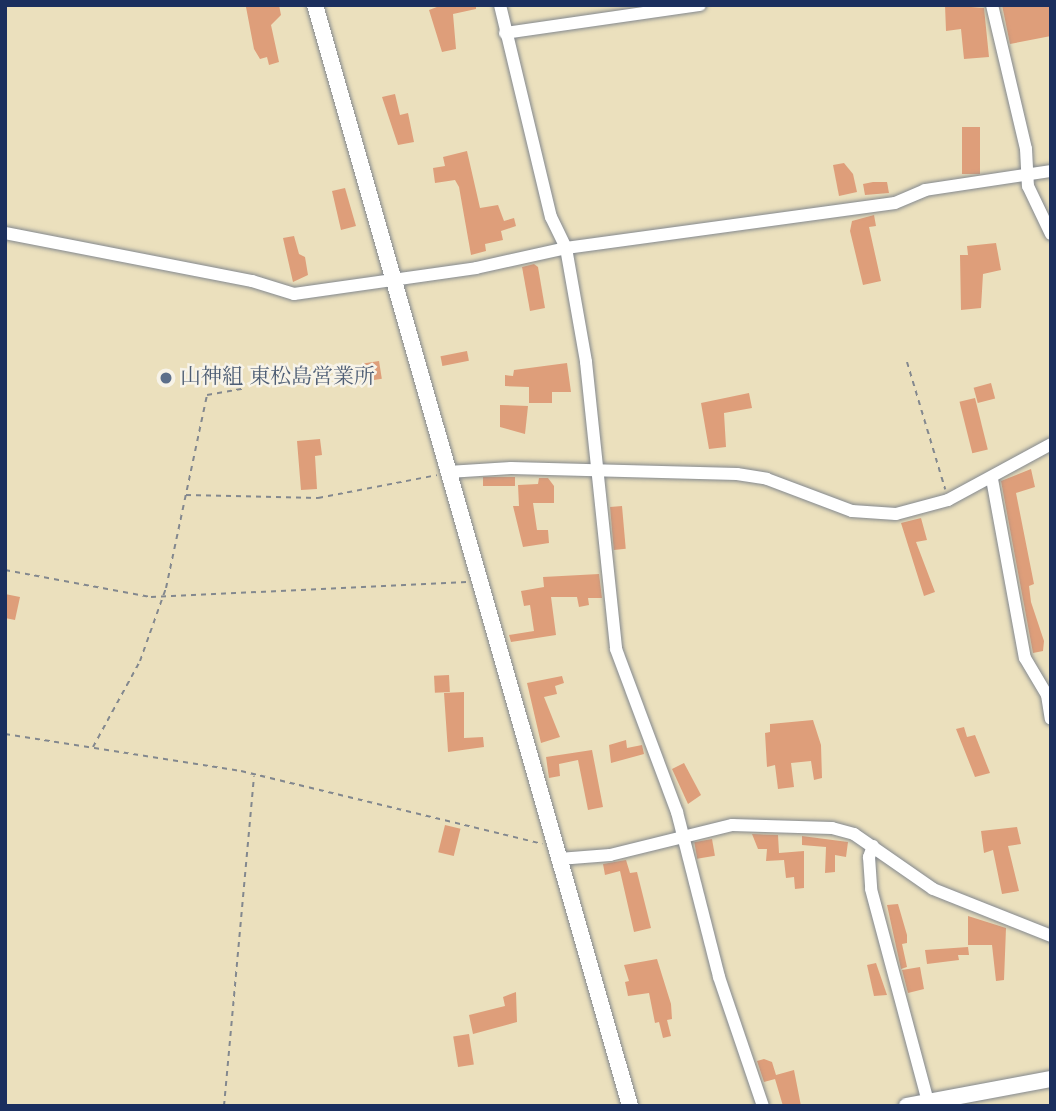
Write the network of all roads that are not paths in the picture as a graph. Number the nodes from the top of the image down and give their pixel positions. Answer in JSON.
{"nodes":[{"id":1,"x":315,"y":5,"type":"edge"},
{"id":2,"x":499,"y":5,"type":"edge"},
{"id":3,"x":700,"y":5,"type":"edge"},
{"id":4,"x":992,"y":5,"type":"edge"},
{"id":5,"x":505,"y":33,"type":"junction"},
{"id":6,"x":1051,"y":171,"type":"edge"},
{"id":7,"x":1027,"y":172,"type":"junction"},
{"id":8,"x":5,"y":233,"type":"edge"},
{"id":9,"x":1051,"y":234,"type":"edge"},
{"id":10,"x":566,"y":248,"type":"junction"},
{"id":11,"x":394,"y":278,"type":"junction"},
{"id":12,"x":1051,"y":444,"type":"edge"},
{"id":13,"x":596,"y":470,"type":"junction"},
{"id":14,"x":449,"y":472,"type":"junction"},
{"id":15,"x":992,"y":479,"type":"junction"},
{"id":16,"x":1051,"y":719,"type":"edge"},
{"id":17,"x":683,"y":836,"type":"junction"},
{"id":18,"x":873,"y":846,"type":"junction"},
{"id":19,"x":557,"y":853,"type":"junction"},
{"id":20,"x":1051,"y":936,"type":"edge"},
{"id":21,"x":1051,"y":1079,"type":"edge"},
{"id":22,"x":929,"y":1104,"type":"edge"},
{"id":23,"x":630,"y":1106,"type":"edge"},
{"id":24,"x":763,"y":1106,"type":"edge"},
{"id":25,"x":907,"y":1106,"type":"edge"}],
"edges":[{"from":1,"to":11,"type":"street"},
{"from":2,"to":5,"type":"street"},
{"from":3,"to":5,"type":"street"},
{"from":4,"to":7,"type":"street"},
{"from":5,"to":10,"type":"street"},
{"from":6,"to":7,"type":"street"},
{"from":7,"to":9,"type":"street"},
{"from":7,"to":10,"type":"street"},
{"from":8,"to":11,"type":"street"},
{"from":10,"to":11,"type":"street"},
{"from":10,"to":13,"type":"street"},
{"from":11,"to":14,"type":"street"},
{"from":12,"to":15,"type":"street"},
{"from":13,"to":14,"type":"street"},
{"from":13,"to":15,"type":"street"},
{"from":13,"to":17,"type":"street"},
{"from":14,"to":19,"type":"street"},
{"from":15,"to":16,"type":"street"},
{"from":17,"to":18,"type":"street"},
{"from":17,"to":19,"type":"street"},
{"from":17,"to":24,"type":"street"},
{"from":18,"to":20,"type":"street"},
{"from":18,"to":22,"type":"street"},
{"from":19,"to":23,"type":"street"},
{"from":21,"to":22,"type":"street"},
{"from":22,"to":25,"type":"street"}]}
